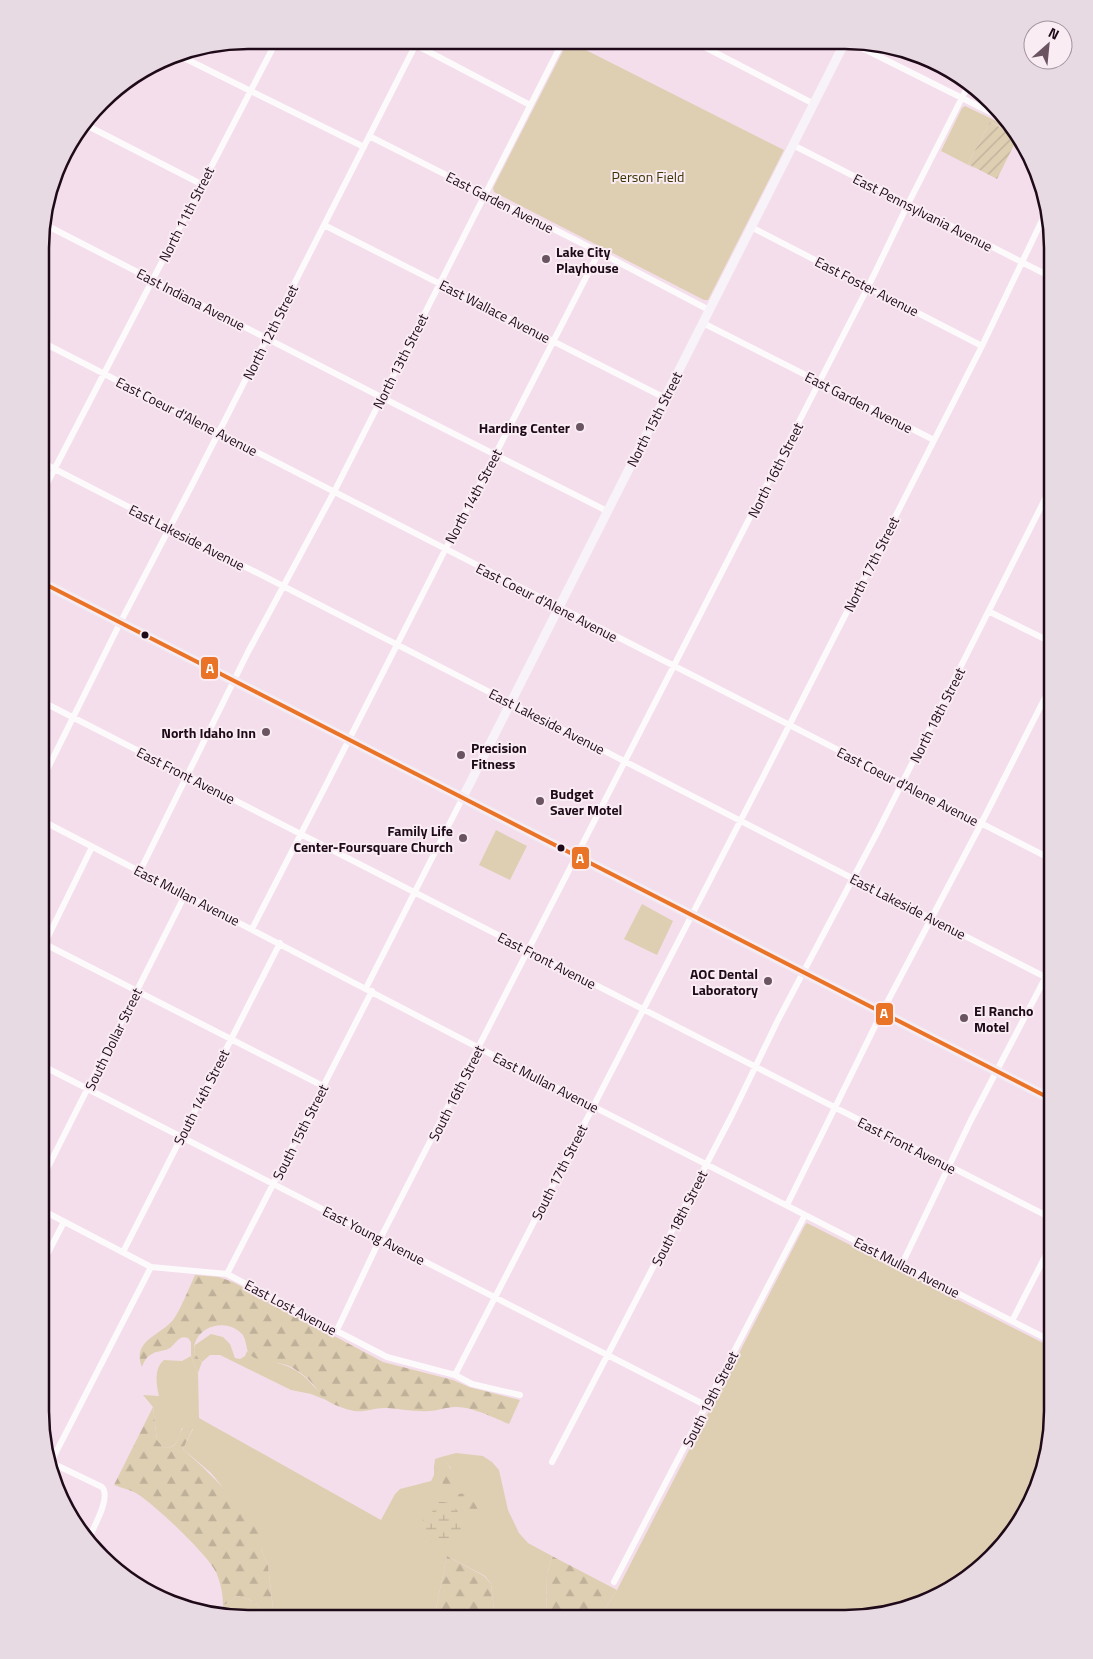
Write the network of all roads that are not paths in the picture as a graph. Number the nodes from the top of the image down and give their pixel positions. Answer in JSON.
{"nodes":[{"id":1,"x":272,"y":49,"type":"edge"},
{"id":2,"x":414,"y":49,"type":"edge"},
{"id":3,"x":428,"y":49,"type":"edge"},
{"id":4,"x":559,"y":49,"type":"edge"},
{"id":5,"x":708,"y":49,"type":"edge"},
{"id":6,"x":842,"y":49,"type":"edge"},
{"id":7,"x":865,"y":50,"type":"edge"},
{"id":8,"x":185,"y":59,"type":"edge"},
{"id":9,"x":966,"y":90,"type":"edge"},
{"id":10,"x":251,"y":91,"type":"junction"},
{"id":11,"x":962,"y":98,"type":"junction"},
{"id":12,"x":814,"y":104,"type":"junction"},
{"id":13,"x":530,"y":105,"type":"junction"},
{"id":14,"x":991,"y":112,"type":"edge"},
{"id":15,"x":90,"y":127,"type":"edge"},
{"id":16,"x":370,"y":136,"type":"junction"},
{"id":17,"x":793,"y":145,"type":"junction"},
{"id":18,"x":364,"y":147,"type":"junction"},
{"id":19,"x":201,"y":184,"type":"junction"},
{"id":20,"x":485,"y":194,"type":"junction"},
{"id":21,"x":908,"y":204,"type":"junction"},
{"id":22,"x":1042,"y":219,"type":"edge"},
{"id":23,"x":324,"y":225,"type":"junction"},
{"id":24,"x":50,"y":227,"type":"edge"},
{"id":25,"x":751,"y":227,"type":"junction"},
{"id":26,"x":599,"y":252,"type":"junction"},
{"id":27,"x":1021,"y":262,"type":"junction"},
{"id":28,"x":1044,"y":274,"type":"edge"},
{"id":29,"x":153,"y":279,"type":"junction"},
{"id":30,"x":440,"y":284,"type":"junction"},
{"id":31,"x":868,"y":287,"type":"junction"},
{"id":32,"x":709,"y":310,"type":"junction"},
{"id":33,"x":703,"y":323,"type":"junction"},
{"id":34,"x":267,"y":338,"type":"junction"},
{"id":35,"x":553,"y":341,"type":"junction"},
{"id":36,"x":49,"y":346,"type":"edge"},
{"id":37,"x":982,"y":346,"type":"junction"},
{"id":38,"x":104,"y":374,"type":"junction"},
{"id":39,"x":820,"y":382,"type":"junction"},
{"id":40,"x":381,"y":397,"type":"junction"},
{"id":41,"x":665,"y":398,"type":"junction"},
{"id":42,"x":219,"y":432,"type":"junction"},
{"id":43,"x":934,"y":440,"type":"junction"},
{"id":44,"x":495,"y":455,"type":"junction"},
{"id":45,"x":49,"y":466,"type":"edge"},
{"id":46,"x":55,"y":469,"type":"junction"},
{"id":47,"x":49,"y":480,"type":"edge"},
{"id":48,"x":334,"y":492,"type":"junction"},
{"id":49,"x":1044,"y":501,"type":"edge"},
{"id":50,"x":607,"y":511,"type":"junction"},
{"id":51,"x":169,"y":528,"type":"junction"},
{"id":52,"x":444,"y":550,"type":"junction"},
{"id":53,"x":49,"y":586,"type":"edge"},
{"id":54,"x":283,"y":586,"type":"junction"},
{"id":55,"x":559,"y":608,"type":"junction"},
{"id":56,"x":990,"y":612,"type":"junction"},
{"id":57,"x":120,"y":623,"type":"junction"},
{"id":58,"x":1044,"y":639,"type":"edge"},
{"id":59,"x":396,"y":644,"type":"junction"},
{"id":60,"x":674,"y":666,"type":"junction"},
{"id":61,"x":234,"y":681,"type":"junction"},
{"id":62,"x":1044,"y":700,"type":"edge"},
{"id":63,"x":510,"y":702,"type":"junction"},
{"id":64,"x":49,"y":705,"type":"edge"},
{"id":65,"x":72,"y":717,"type":"junction"},
{"id":66,"x":789,"y":725,"type":"junction"},
{"id":67,"x":348,"y":739,"type":"junction"},
{"id":68,"x":625,"y":761,"type":"junction"},
{"id":69,"x":49,"y":765,"type":"edge"},
{"id":70,"x":188,"y":777,"type":"junction"},
{"id":71,"x":902,"y":783,"type":"junction"},
{"id":72,"x":463,"y":797,"type":"junction"},
{"id":73,"x":740,"y":820,"type":"junction"},
{"id":74,"x":49,"y":824,"type":"edge"},
{"id":75,"x":981,"y":824,"type":"junction"},
{"id":76,"x":301,"y":833,"type":"junction"},
{"id":77,"x":92,"y":847,"type":"junction"},
{"id":78,"x":576,"y":856,"type":"junction"},
{"id":79,"x":1044,"y":856,"type":"edge"},
{"id":80,"x":140,"y":871,"type":"junction"},
{"id":81,"x":854,"y":878,"type":"junction"},
{"id":82,"x":414,"y":893,"type":"junction"},
{"id":83,"x":185,"y":894,"type":"junction"},
{"id":84,"x":691,"y":915,"type":"junction"},
{"id":85,"x":932,"y":918,"type":"junction"},
{"id":86,"x":252,"y":929,"type":"junction"},
{"id":87,"x":49,"y":930,"type":"edge"},
{"id":88,"x":280,"y":943,"type":"junction"},
{"id":89,"x":49,"y":947,"type":"edge"},
{"id":90,"x":528,"y":951,"type":"junction"},
{"id":91,"x":803,"y":972,"type":"junction"},
{"id":92,"x":1044,"y":976,"type":"edge"},
{"id":93,"x":1044,"y":979,"type":"edge"},
{"id":94,"x":369,"y":989,"type":"junction"},
{"id":95,"x":136,"y":991,"type":"junction"},
{"id":96,"x":643,"y":1009,"type":"junction"},
{"id":97,"x":882,"y":1012,"type":"junction"},
{"id":98,"x":230,"y":1039,"type":"junction"},
{"id":99,"x":479,"y":1048,"type":"junction"},
{"id":100,"x":755,"y":1067,"type":"junction"},
{"id":101,"x":49,"y":1070,"type":"edge"},
{"id":102,"x":996,"y":1071,"type":"junction"},
{"id":103,"x":323,"y":1086,"type":"junction"},
{"id":104,"x":88,"y":1089,"type":"junction"},
{"id":105,"x":1044,"y":1095,"type":"edge"},
{"id":106,"x":594,"y":1106,"type":"junction"},
{"id":107,"x":835,"y":1108,"type":"junction"},
{"id":108,"x":181,"y":1137,"type":"junction"},
{"id":109,"x":707,"y":1164,"type":"junction"},
{"id":110,"x":49,"y":1165,"type":"edge"},
{"id":111,"x":950,"y":1166,"type":"junction"},
{"id":112,"x":273,"y":1184,"type":"junction"},
{"id":113,"x":787,"y":1205,"type":"junction"},
{"id":114,"x":49,"y":1214,"type":"edge"},
{"id":115,"x":805,"y":1214,"type":"junction"},
{"id":116,"x":1044,"y":1214,"type":"edge"},
{"id":117,"x":64,"y":1222,"type":"junction"},
{"id":118,"x":380,"y":1239,"type":"junction"},
{"id":119,"x":49,"y":1251,"type":"edge"},
{"id":120,"x":123,"y":1252,"type":"junction"},
{"id":121,"x":1044,"y":1258,"type":"edge"},
{"id":122,"x":902,"y":1264,"type":"junction"},
{"id":123,"x":150,"y":1267,"type":"junction"},
{"id":124,"x":227,"y":1274,"type":"junction"},
{"id":125,"x":495,"y":1298,"type":"junction"},
{"id":126,"x":1012,"y":1320,"type":"junction"},
{"id":127,"x":337,"y":1330,"type":"junction"},
{"id":128,"x":1044,"y":1337,"type":"edge"},
{"id":129,"x":607,"y":1355,"type":"junction"},
{"id":130,"x":455,"y":1375,"type":"junction"},
{"id":131,"x":520,"y":1395,"type":"dead end"},
{"id":132,"x":707,"y":1406,"type":"junction"},
{"id":133,"x":54,"y":1454,"type":"edge"},
{"id":134,"x":552,"y":1462,"type":"dead end"},
{"id":135,"x":57,"y":1465,"type":"edge"},
{"id":136,"x":91,"y":1533,"type":"edge"},
{"id":137,"x":614,"y":1582,"type":"dead end"}],
"edges":[{"from":1,"to":10,"type":"street","name":"North 11th Street"},
{"from":2,"to":16,"type":"street","name":"North 12th Street"},
{"from":3,"to":13,"type":"street"},
{"from":4,"to":13,"type":"street","name":"North 13th Street"},
{"from":5,"to":12,"type":"street"},
{"from":6,"to":12,"type":"main road","name":"North 15th Street"},
{"from":7,"to":11,"type":"street"},
{"from":8,"to":10,"type":"street"},
{"from":9,"to":11,"type":"street","name":"North 16th Street"},
{"from":10,"to":18,"type":"street"},
{"from":10,"to":19,"type":"street","name":"North 11th Street"},
{"from":11,"to":14,"type":"street"},
{"from":11,"to":21,"type":"street","name":"North 16th Street"},
{"from":12,"to":17,"type":"main road","name":"North 15th Street"},
{"from":13,"to":20,"type":"street","name":"North 13th Street"},
{"from":15,"to":19,"type":"street"},
{"from":16,"to":18,"type":"street","name":"North 12th Street"},
{"from":16,"to":20,"type":"street","name":"East Garden Avenue"},
{"from":17,"to":21,"type":"street","name":"East Pennsylvania Avenue"},
{"from":17,"to":25,"type":"main road","name":"North 15th Street"},
{"from":18,"to":23,"type":"street","name":"North 12th Street"},
{"from":19,"to":29,"type":"street","name":"North 11th Street"},
{"from":20,"to":26,"type":"street","name":"East Garden Avenue"},
{"from":20,"to":30,"type":"street","name":"North 13th Street"},
{"from":21,"to":27,"type":"street","name":"East Pennsylvania Avenue"},
{"from":21,"to":31,"type":"street","name":"North 16th Street"},
{"from":22,"to":27,"type":"street","name":"North 17th Street"},
{"from":23,"to":30,"type":"street","name":"East Wallace Avenue"},
{"from":23,"to":34,"type":"street","name":"North 12th Street"},
{"from":24,"to":29,"type":"street","name":"East Indiana Avenue"},
{"from":25,"to":31,"type":"street","name":"East Foster Avenue"},
{"from":25,"to":32,"type":"main road","name":"North 15th Street"},
{"from":26,"to":32,"type":"street","name":"East Garden Avenue"},
{"from":26,"to":35,"type":"street","name":"North 14th Street"},
{"from":27,"to":28,"type":"street","name":"East Pennsylvania Avenue"},
{"from":27,"to":37,"type":"street","name":"North 17th Street"},
{"from":29,"to":34,"type":"street","name":"East Indiana Avenue"},
{"from":29,"to":38,"type":"street","name":"North 11th Street"},
{"from":30,"to":35,"type":"street","name":"East Wallace Avenue"},
{"from":30,"to":40,"type":"street","name":"North 13th Street"},
{"from":31,"to":37,"type":"street","name":"East Foster Avenue"},
{"from":31,"to":39,"type":"street","name":"North 16th Street"},
{"from":32,"to":33,"type":"main road","name":"North 15th Street"},
{"from":33,"to":39,"type":"street","name":"East Garden Avenue"},
{"from":33,"to":41,"type":"main road","name":"North 15th Street"},
{"from":34,"to":40,"type":"street","name":"East Indiana Avenue"},
{"from":34,"to":42,"type":"street","name":"North 12th Street"},
{"from":35,"to":41,"type":"street","name":"East Wallace Avenue"},
{"from":35,"to":44,"type":"street","name":"North 14th Street"},
{"from":36,"to":38,"type":"street","name":"East Coeur d'Alene Avenue"},
{"from":37,"to":43,"type":"street","name":"North 17th Street"},
{"from":38,"to":42,"type":"street","name":"East Coeur d'Alene Avenue"},
{"from":38,"to":46,"type":"street","name":"North 11th Street"},
{"from":39,"to":43,"type":"street","name":"East Garden Avenue"},
{"from":39,"to":60,"type":"street","name":"North 16th Street"},
{"from":40,"to":44,"type":"street","name":"East Indiana Avenue"},
{"from":40,"to":48,"type":"street","name":"North 13th Street"},
{"from":41,"to":50,"type":"main road","name":"North 15th Street"},
{"from":42,"to":48,"type":"street","name":"East Coeur d'Alene Avenue"},
{"from":42,"to":51,"type":"street","name":"North 12th Street"},
{"from":43,"to":66,"type":"street","name":"North 17th Street"},
{"from":44,"to":50,"type":"street","name":"East Indiana Avenue"},
{"from":44,"to":52,"type":"street","name":"North 14th Street"},
{"from":45,"to":46,"type":"street","name":"East Lakeside Avenue"},
{"from":46,"to":47,"type":"street","name":"North 11th Street"},
{"from":46,"to":51,"type":"street","name":"East Lakeside Avenue"},
{"from":48,"to":52,"type":"street","name":"East Coeur d'Alene Avenue"},
{"from":48,"to":54,"type":"street","name":"North 13th Street"},
{"from":49,"to":56,"type":"street","name":"North 18th Street"},
{"from":50,"to":55,"type":"main road","name":"North 15th Street"},
{"from":51,"to":54,"type":"street","name":"East Lakeside Avenue"},
{"from":51,"to":57,"type":"street","name":"North 12th Street"},
{"from":52,"to":55,"type":"street","name":"East Coeur d'Alene Avenue"},
{"from":52,"to":59,"type":"street","name":"North 14th Street"},
{"from":53,"to":57,"type":"main road"},
{"from":54,"to":59,"type":"street","name":"East Lakeside Avenue"},
{"from":54,"to":61,"type":"street","name":"North 13th Street"},
{"from":55,"to":60,"type":"street","name":"East Coeur d'Alene Avenue"},
{"from":55,"to":63,"type":"main road","name":"North 15th Street"},
{"from":56,"to":58,"type":"street"},
{"from":56,"to":71,"type":"street","name":"North 18th Street"},
{"from":57,"to":61,"type":"main road"},
{"from":57,"to":65,"type":"street","name":"North 12th Street"},
{"from":59,"to":63,"type":"street","name":"East Lakeside Avenue"},
{"from":59,"to":67,"type":"street","name":"North 14th Street"},
{"from":60,"to":66,"type":"street","name":"East Coeur d'Alene Avenue"},
{"from":60,"to":68,"type":"street","name":"North 16th Street"},
{"from":61,"to":67,"type":"main road"},
{"from":61,"to":70,"type":"street","name":"North 13th Street"},
{"from":62,"to":75,"type":"street"},
{"from":63,"to":68,"type":"street","name":"East Lakeside Avenue"},
{"from":63,"to":72,"type":"main road","name":"North 15th Street"},
{"from":64,"to":65,"type":"street","name":"East Front Avenue"},
{"from":65,"to":69,"type":"street","name":"North 12th Street"},
{"from":65,"to":70,"type":"street","name":"East Front Avenue"},
{"from":66,"to":71,"type":"street","name":"East Coeur d'Alene Avenue"},
{"from":66,"to":73,"type":"street","name":"North 17th Street"},
{"from":67,"to":72,"type":"main road"},
{"from":67,"to":76,"type":"street"},
{"from":68,"to":73,"type":"street","name":"East Lakeside Avenue"},
{"from":68,"to":78,"type":"street","name":"North 16th Street"},
{"from":70,"to":76,"type":"street","name":"East Front Avenue"},
{"from":70,"to":80,"type":"street","name":"North 13th Street"},
{"from":71,"to":75,"type":"street","name":"East Coeur d'Alene Avenue"},
{"from":71,"to":81,"type":"street","name":"North 18th Street"},
{"from":72,"to":78,"type":"main road"},
{"from":72,"to":82,"type":"street","name":"South 15th Street"},
{"from":73,"to":81,"type":"street","name":"East Lakeside Avenue"},
{"from":73,"to":84,"type":"street","name":"North 17th Street"},
{"from":74,"to":77,"type":"street","name":"East Mullan Avenue"},
{"from":75,"to":79,"type":"street","name":"East Coeur d'Alene Avenue"},
{"from":75,"to":85,"type":"street"},
{"from":76,"to":82,"type":"street","name":"East Front Avenue"},
{"from":76,"to":86,"type":"street"},
{"from":77,"to":80,"type":"street","name":"East Mullan Avenue"},
{"from":77,"to":87,"type":"street"},
{"from":78,"to":84,"type":"main road"},
{"from":78,"to":90,"type":"street","name":"South 16th Street"},
{"from":80,"to":83,"type":"street","name":"East Mullan Avenue"},
{"from":81,"to":85,"type":"street","name":"East Lakeside Avenue"},
{"from":81,"to":91,"type":"street","name":"North 18th Street"},
{"from":82,"to":90,"type":"street","name":"East Front Avenue"},
{"from":82,"to":94,"type":"street","name":"South 15th Street"},
{"from":83,"to":86,"type":"street","name":"East Mullan Avenue"},
{"from":83,"to":95,"type":"street","name":"South Dollar Street"},
{"from":84,"to":91,"type":"main road"},
{"from":84,"to":96,"type":"street","name":"South 17th Street"},
{"from":85,"to":92,"type":"street","name":"East Lakeside Avenue"},
{"from":85,"to":97,"type":"street"},
{"from":86,"to":88,"type":"street","name":"East Mullan Avenue"},
{"from":88,"to":94,"type":"street","name":"East Mullan Avenue"},
{"from":88,"to":98,"type":"street","name":"South 14th Street"},
{"from":89,"to":95,"type":"street"},
{"from":90,"to":96,"type":"street","name":"East Front Avenue"},
{"from":90,"to":99,"type":"street","name":"South 16th Street"},
{"from":91,"to":97,"type":"main road"},
{"from":91,"to":100,"type":"street","name":"South 18th Street"},
{"from":93,"to":102,"type":"street"},
{"from":94,"to":99,"type":"street","name":"East Mullan Avenue"},
{"from":94,"to":103,"type":"street","name":"South 15th Street"},
{"from":95,"to":98,"type":"street"},
{"from":95,"to":104,"type":"street","name":"South Dollar Street"},
{"from":96,"to":100,"type":"street","name":"East Front Avenue"},
{"from":96,"to":106,"type":"street","name":"South 17th Street"},
{"from":97,"to":102,"type":"main road"},
{"from":97,"to":107,"type":"street"},
{"from":98,"to":103,"type":"street"},
{"from":98,"to":108,"type":"street","name":"South 14th Street"},
{"from":99,"to":106,"type":"street","name":"East Mullan Avenue"},
{"from":99,"to":118,"type":"street","name":"South 16th Street"},
{"from":100,"to":107,"type":"street","name":"East Front Avenue"},
{"from":100,"to":109,"type":"street","name":"South 18th Street"},
{"from":101,"to":104,"type":"street","name":"East Young Avenue"},
{"from":102,"to":105,"type":"main road"},
{"from":102,"to":111,"type":"street"},
{"from":103,"to":112,"type":"street","name":"South 15th Street"},
{"from":104,"to":108,"type":"street","name":"East Young Avenue"},
{"from":104,"to":110,"type":"street","name":"South Dollar Street"},
{"from":106,"to":109,"type":"street","name":"East Mullan Avenue"},
{"from":106,"to":125,"type":"street","name":"South 17th Street"},
{"from":107,"to":111,"type":"street","name":"East Front Avenue"},
{"from":107,"to":113,"type":"street"},
{"from":108,"to":112,"type":"street","name":"East Young Avenue"},
{"from":108,"to":120,"type":"street","name":"South 14th Street"},
{"from":109,"to":113,"type":"street","name":"East Mullan Avenue"},
{"from":109,"to":129,"type":"street","name":"South 18th Street"},
{"from":111,"to":116,"type":"street","name":"East Front Avenue"},
{"from":111,"to":122,"type":"street"},
{"from":112,"to":118,"type":"street","name":"East Young Avenue"},
{"from":112,"to":124,"type":"street","name":"South 15th Street"},
{"from":113,"to":115,"type":"street","name":"East Mullan Avenue"},
{"from":114,"to":117,"type":"street"},
{"from":115,"to":122,"type":"street","name":"East Mullan Avenue"},
{"from":115,"to":132,"type":"street","name":"South 19th Street"},
{"from":117,"to":119,"type":"street"},
{"from":117,"to":120,"type":"street","name":"East Lost Avenue"},
{"from":118,"to":125,"type":"street","name":"East Young Avenue"},
{"from":118,"to":127,"type":"street","name":"South 16th Street"},
{"from":120,"to":123,"type":"street","name":"East Lost Avenue"},
{"from":121,"to":126,"type":"street"},
{"from":122,"to":126,"type":"street","name":"East Mullan Avenue"},
{"from":123,"to":124,"type":"street","name":"East Lost Avenue"},
{"from":123,"to":133,"type":"street"},
{"from":124,"to":127,"type":"street","name":"East Lost Avenue"},
{"from":125,"to":129,"type":"street","name":"East Young Avenue"},
{"from":125,"to":130,"type":"street","name":"South 17th Street"},
{"from":126,"to":128,"type":"street","name":"East Mullan Avenue"},
{"from":127,"to":130,"type":"street","name":"East Lost Avenue"},
{"from":129,"to":132,"type":"street","name":"East Young Avenue"},
{"from":129,"to":134,"type":"street","name":"South 18th Street"},
{"from":130,"to":131,"type":"street","name":"East Lost Avenue"},
{"from":132,"to":137,"type":"street","name":"South 19th Street"},
{"from":135,"to":136,"type":"street"}]}
